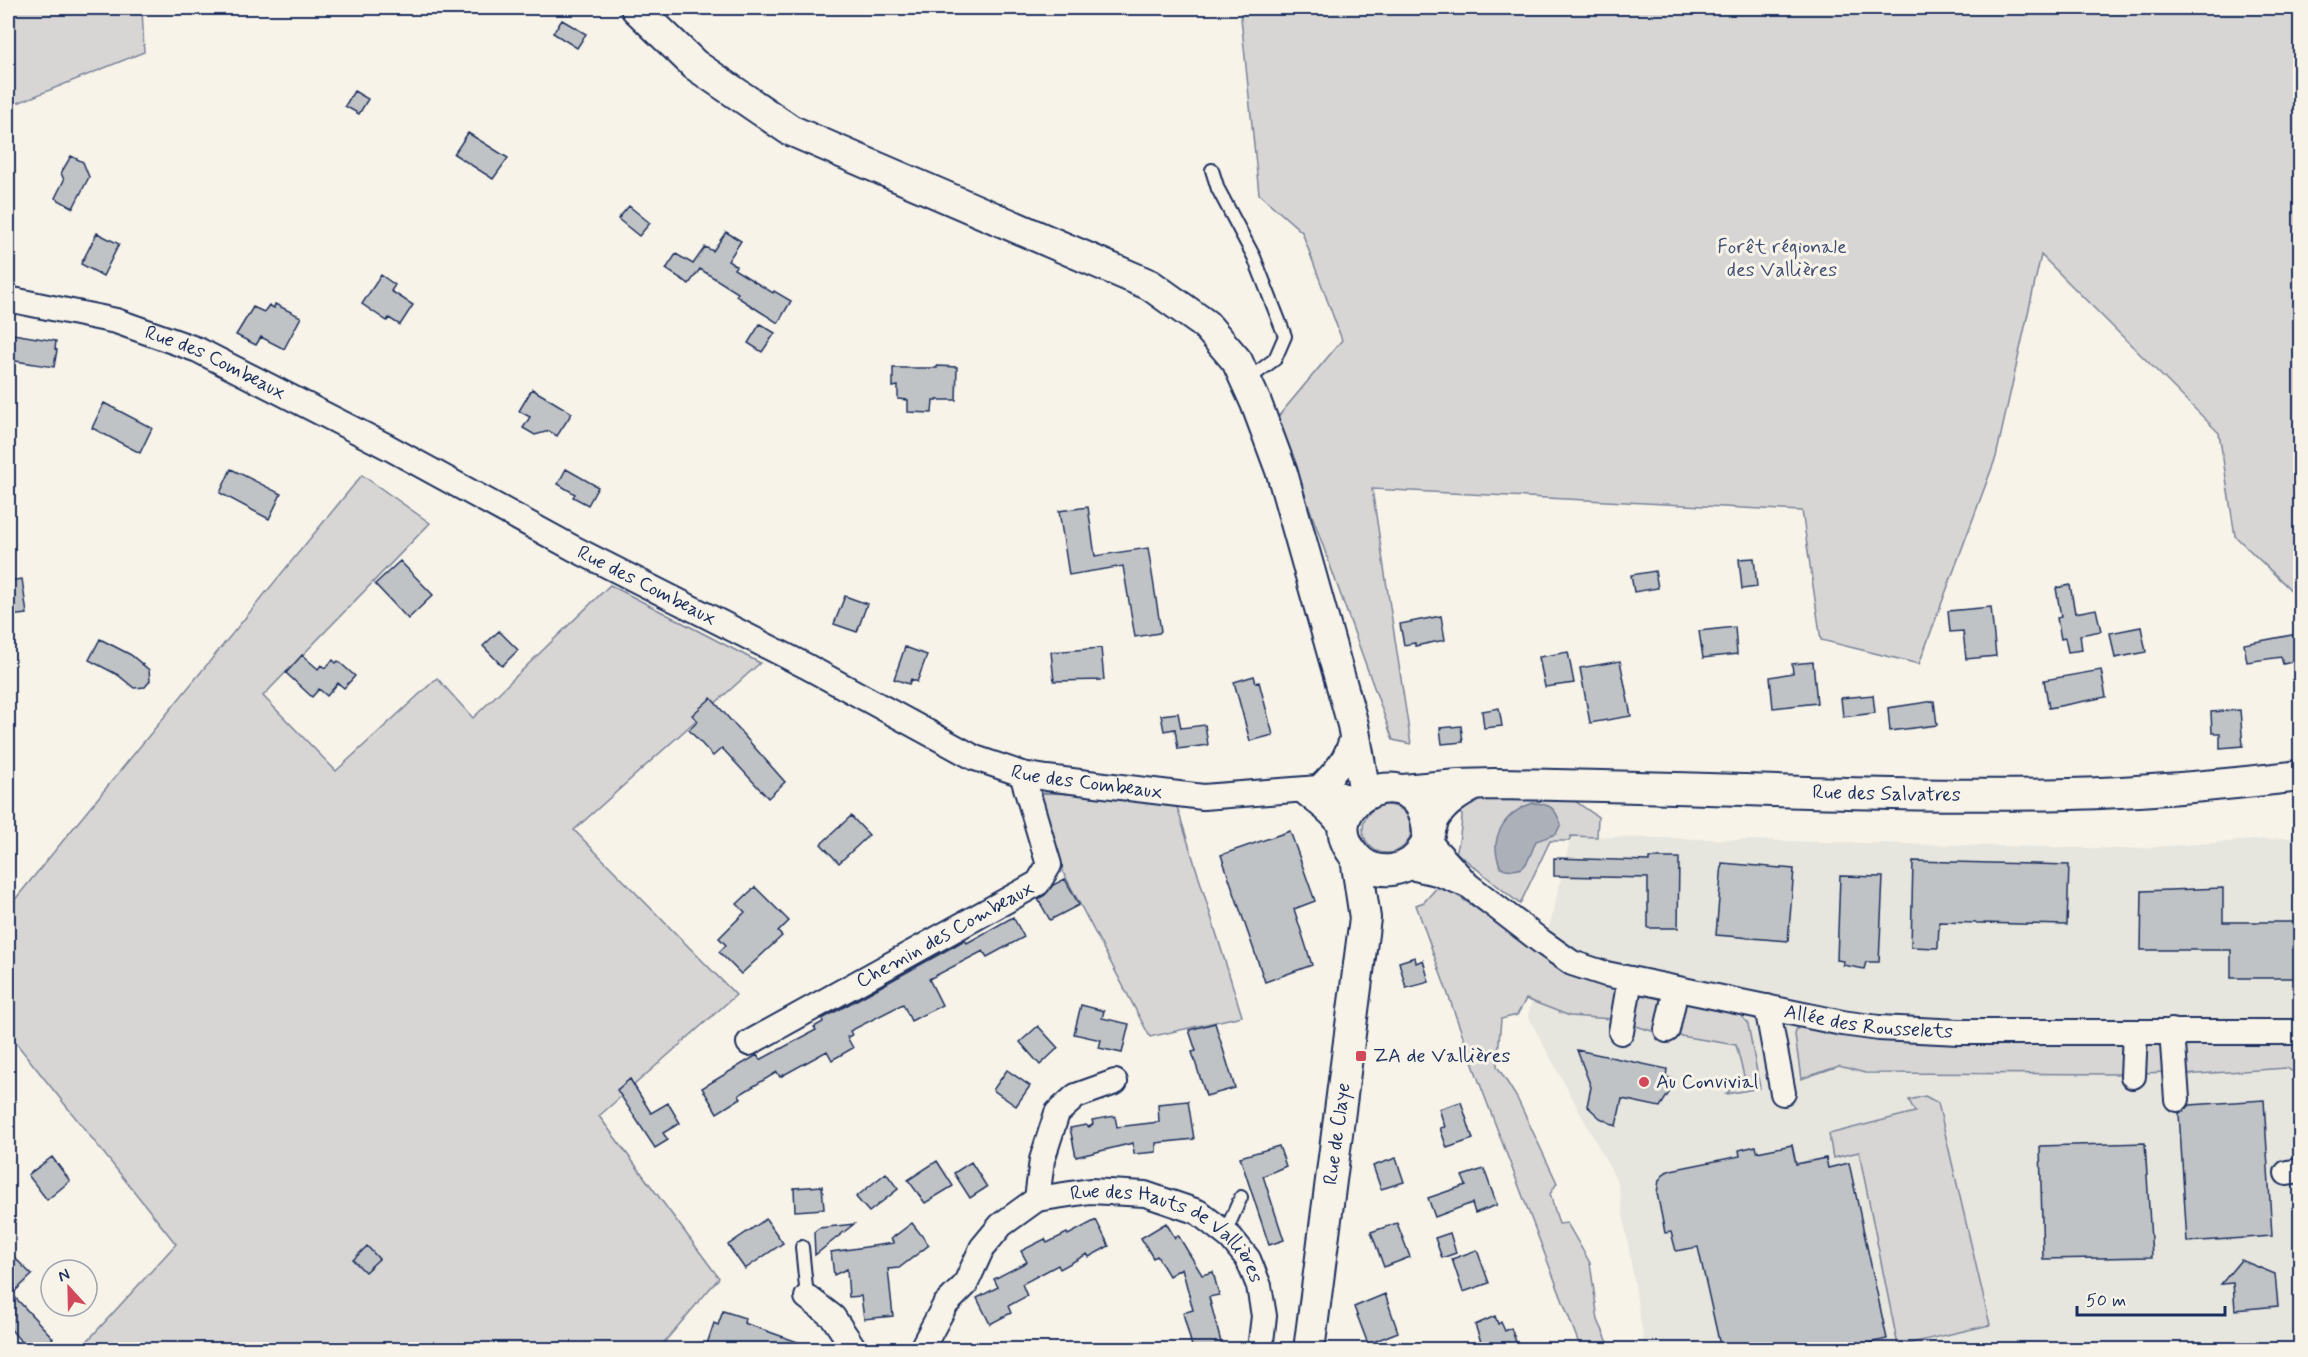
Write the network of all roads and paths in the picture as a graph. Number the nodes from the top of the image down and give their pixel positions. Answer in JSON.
{"nodes":[{"id":1,"x":636,"y":8,"type":"edge"},
{"id":2,"x":1212,"y":170,"type":"dead end"},
{"id":3,"x":8,"y":299,"type":"edge"},
{"id":4,"x":1245,"y":379,"type":"junction"},
{"id":5,"x":1353,"y":728,"type":"junction"},
{"id":6,"x":1022,"y":774,"type":"junction"},
{"id":7,"x":2301,"y":776,"type":"edge"},
{"id":8,"x":1474,"y":785,"type":"junction"},
{"id":9,"x":1311,"y":789,"type":"junction"},
{"id":10,"x":1379,"y":792,"type":"junction"},
{"id":11,"x":1427,"y":837,"type":"junction"},
{"id":12,"x":1351,"y":846,"type":"junction"},
{"id":13,"x":1400,"y":868,"type":"junction"},
{"id":14,"x":1468,"y":885,"type":"junction"},
{"id":15,"x":1365,"y":918,"type":"junction"},
{"id":16,"x":1630,"y":979,"type":"junction"},
{"id":17,"x":1676,"y":988,"type":"junction"},
{"id":18,"x":1767,"y":1007,"type":"junction"},
{"id":19,"x":1667,"y":1030,"type":"dead end"},
{"id":20,"x":2172,"y":1031,"type":"junction"},
{"id":21,"x":1621,"y":1032,"type":"dead end"},
{"id":22,"x":2135,"y":1032,"type":"junction"},
{"id":23,"x":2301,"y":1032,"type":"edge"},
{"id":24,"x":749,"y":1042,"type":"dead end"},
{"id":25,"x":2133,"y":1076,"type":"dead end"},
{"id":26,"x":1115,"y":1082,"type":"dead end"},
{"id":27,"x":1783,"y":1093,"type":"dead end"},
{"id":28,"x":2177,"y":1099,"type":"dead end"},
{"id":29,"x":1240,"y":1197,"type":"dead end"},
{"id":30,"x":1037,"y":1199,"type":"junction"},
{"id":31,"x":1225,"y":1233,"type":"junction"},
{"id":32,"x":802,"y":1248,"type":"dead end"},
{"id":33,"x":807,"y":1297,"type":"joint"},
{"id":34,"x":855,"y":1350,"type":"edge"},
{"id":35,"x":921,"y":1350,"type":"edge"},
{"id":36,"x":1260,"y":1350,"type":"edge"},
{"id":37,"x":1309,"y":1350,"type":"edge"}],
"edges":[{"from":1,"to":4,"type":"street"},
{"from":2,"to":4,"type":"lane"},
{"from":3,"to":6,"type":"street","name":"Rue des Combeaux"},
{"from":4,"to":5,"type":"street"},
{"from":5,"to":9,"type":"street"},
{"from":5,"to":10,"type":"street"},
{"from":6,"to":9,"type":"street","name":"Rue des Combeaux"},
{"from":6,"to":24,"type":"street","name":"Chemin des Combeaux"},
{"from":7,"to":8,"type":"street","name":"Rue des Salvatres"},
{"from":8,"to":10,"type":"street","name":"Rue des Salvatres"},
{"from":8,"to":11,"type":"street"},
{"from":9,"to":10,"type":"street","name":"Rue des Combeaux"},
{"from":9,"to":12,"type":"street"},
{"from":10,"to":11,"type":"street"},
{"from":10,"to":12,"type":"street"},
{"from":11,"to":13,"type":"street"},
{"from":11,"to":14,"type":"street","name":"Allée des Rousselets"},
{"from":12,"to":13,"type":"street"},
{"from":12,"to":15,"type":"street","name":"Rue de Claye"},
{"from":13,"to":14,"type":"street","name":"Allée des Rousselets"},
{"from":13,"to":15,"type":"street","name":"Rue de Claye"},
{"from":14,"to":16,"type":"street","name":"Allée des Rousselets"},
{"from":15,"to":37,"type":"street","name":"Rue de Claye"},
{"from":16,"to":17,"type":"street","name":"Allée des Rousselets"},
{"from":16,"to":21,"type":"street"},
{"from":17,"to":18,"type":"street","name":"Allée des Rousselets"},
{"from":17,"to":19,"type":"street"},
{"from":18,"to":22,"type":"street","name":"Allée des Rousselets"},
{"from":18,"to":27,"type":"street"},
{"from":20,"to":22,"type":"street","name":"Allée des Rousselets"},
{"from":20,"to":23,"type":"street","name":"Allée des Rousselets"},
{"from":20,"to":28,"type":"street"},
{"from":22,"to":25,"type":"street"},
{"from":26,"to":30,"type":"street"},
{"from":29,"to":31,"type":"lane"},
{"from":30,"to":31,"type":"street","name":"Rue des Hauts de Vallières"},
{"from":30,"to":35,"type":"street"},
{"from":31,"to":36,"type":"street","name":"Rue des Hauts de Vallières"},
{"from":32,"to":33,"type":"lane"},
{"from":33,"to":34,"type":"street"}]}
